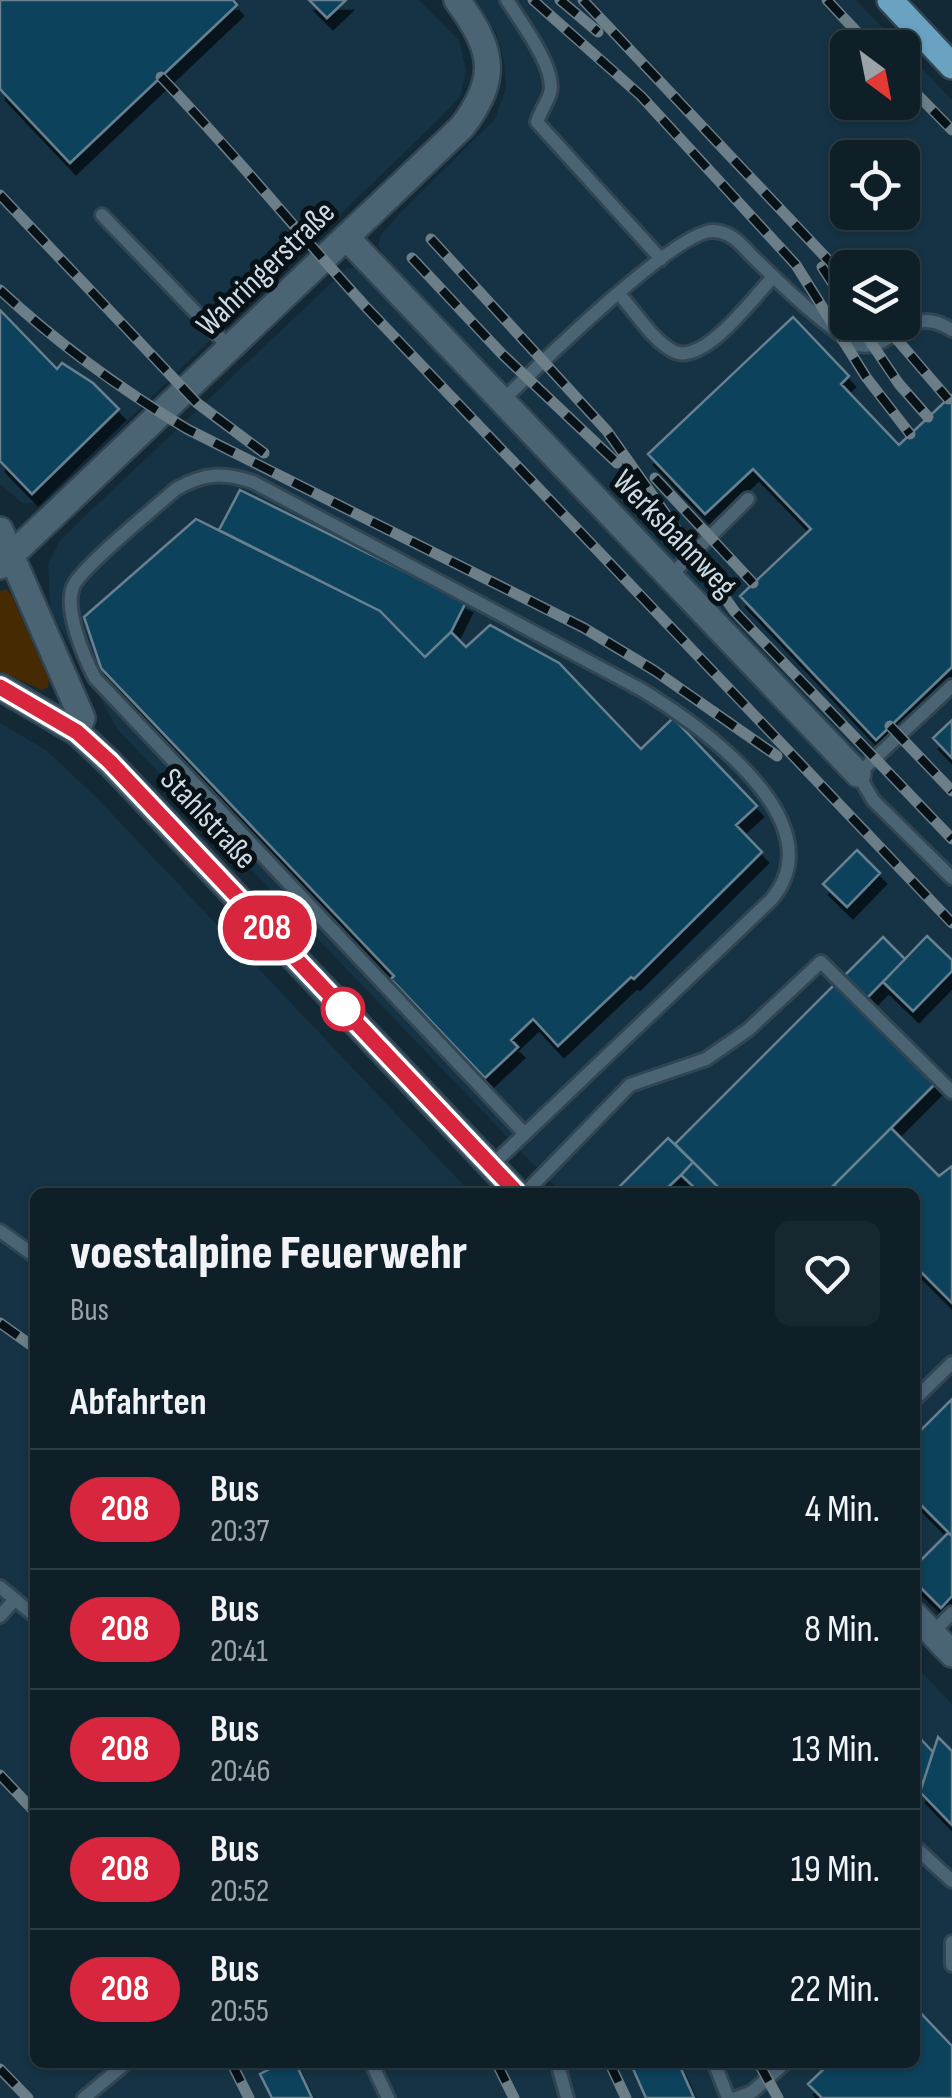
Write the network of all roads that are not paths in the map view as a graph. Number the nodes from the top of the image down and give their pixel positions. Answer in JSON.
{"nodes":[{"id":1,"x":457,"y":0,"type":"edge"},
{"id":2,"x":507,"y":0,"type":"edge"},
{"id":3,"x":890,"y":0,"type":"edge"},
{"id":4,"x":952,"y":66,"type":"edge"},
{"id":5,"x":102,"y":215,"type":"dead end"},
{"id":6,"x":346,"y":237,"type":"junction"},
{"id":7,"x":660,"y":260,"type":"junction"},
{"id":8,"x":773,"y":277,"type":"junction"},
{"id":9,"x":619,"y":294,"type":"junction"},
{"id":10,"x":952,"y":330,"type":"edge"},
{"id":11,"x":230,"y":348,"type":"junction"},
{"id":12,"x":502,"y":400,"type":"junction"},
{"id":13,"x":748,"y":500,"type":"dead end"},
{"id":14,"x":0,"y":530,"type":"edge"},
{"id":15,"x":6,"y":561,"type":"edge"},
{"id":16,"x":670,"y":576,"type":"junction"},
{"id":17,"x":0,"y":686,"type":"edge"},
{"id":18,"x":952,"y":686,"type":"edge"},
{"id":19,"x":77,"y":732,"type":"junction"},
{"id":20,"x":858,"y":774,"type":"junction"},
{"id":21,"x":952,"y":878,"type":"edge"},
{"id":22,"x":952,"y":1092,"type":"edge"},
{"id":23,"x":524,"y":1134,"type":"junction"},
{"id":24,"x":491,"y":1166,"type":"junction"},
{"id":25,"x":512,"y":1188,"type":"edge"},
{"id":26,"x":530,"y":1188,"type":"edge"},
{"id":27,"x":0,"y":1230,"type":"edge"},
{"id":28,"x":30,"y":1252,"type":"edge"},
{"id":29,"x":952,"y":1363,"type":"edge"},
{"id":30,"x":920,"y":1395,"type":"edge"},
{"id":31,"x":0,"y":1587,"type":"edge"},
{"id":32,"x":15,"y":1600,"type":"junction"},
{"id":33,"x":30,"y":1612,"type":"edge"},
{"id":34,"x":952,"y":1613,"type":"edge"},
{"id":35,"x":0,"y":1616,"type":"edge"},
{"id":36,"x":924,"y":1624,"type":"edge"},
{"id":37,"x":952,"y":1654,"type":"edge"},
{"id":38,"x":920,"y":1852,"type":"edge"},
{"id":39,"x":952,"y":1881,"type":"edge"},
{"id":40,"x":952,"y":1942,"type":"edge"},
{"id":41,"x":952,"y":1964,"type":"edge"},
{"id":42,"x":121,"y":2068,"type":"edge"},
{"id":43,"x":374,"y":2068,"type":"edge"},
{"id":44,"x":559,"y":2068,"type":"edge"},
{"id":45,"x":716,"y":2068,"type":"edge"},
{"id":46,"x":779,"y":2068,"type":"edge"},
{"id":47,"x":84,"y":2098,"type":"edge"},
{"id":48,"x":388,"y":2098,"type":"edge"},
{"id":49,"x":567,"y":2098,"type":"edge"},
{"id":50,"x":728,"y":2098,"type":"edge"},
{"id":51,"x":736,"y":2098,"type":"edge"}],
"edges":[{"from":1,"to":6,"type":"street","name":"Wahringerstraße"},
{"from":2,"to":7,"type":"lane"},
{"from":3,"to":4,"type":"main road"},
{"from":5,"to":11,"type":"lane"},
{"from":6,"to":11,"type":"street","name":"Wahringerstraße"},
{"from":6,"to":12,"type":"street","name":"Werksbahnweg"},
{"from":7,"to":8,"type":"lane"},
{"from":7,"to":9,"type":"lane"},
{"from":8,"to":9,"type":"lane"},
{"from":8,"to":10,"type":"lane"},
{"from":9,"to":12,"type":"lane"},
{"from":11,"to":15,"type":"street","name":"Wahringerstraße"},
{"from":12,"to":16,"type":"street","name":"Werksbahnweg"},
{"from":13,"to":16,"type":"lane"},
{"from":14,"to":15,"type":"street"},
{"from":15,"to":19,"type":"street"},
{"from":16,"to":20,"type":"street","name":"Werksbahnweg"},
{"from":17,"to":19,"type":"street","name":"Stahlstraße"},
{"from":18,"to":20,"type":"lane"},
{"from":19,"to":24,"type":"street","name":"Stahlstraße"},
{"from":20,"to":21,"type":"lane","name":"Werksbahnweg"},
{"from":22,"to":26,"type":"lane"},
{"from":23,"to":23,"type":"lane"},
{"from":23,"to":24,"type":"lane"},
{"from":24,"to":25,"type":"street","name":"Stahlstraße"},
{"from":27,"to":28,"type":"lane"},
{"from":29,"to":30,"type":"lane"},
{"from":31,"to":32,"type":"lane"},
{"from":32,"to":33,"type":"lane"},
{"from":32,"to":35,"type":"lane"},
{"from":34,"to":36,"type":"lane"},
{"from":36,"to":37,"type":"street"},
{"from":38,"to":39,"type":"lane"},
{"from":40,"to":41,"type":"lane"},
{"from":42,"to":47,"type":"lane"},
{"from":43,"to":48,"type":"lane"},
{"from":44,"to":49,"type":"lane"},
{"from":45,"to":50,"type":"lane"},
{"from":46,"to":51,"type":"lane"}]}
